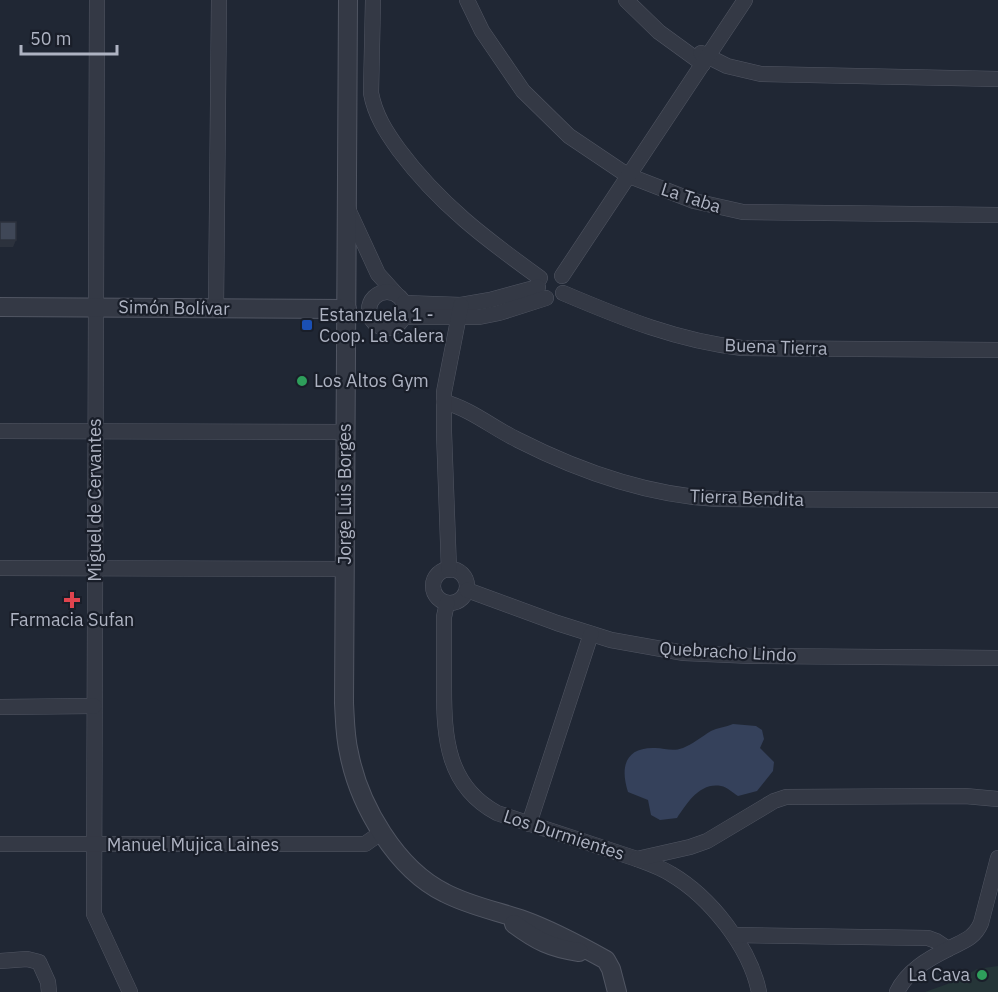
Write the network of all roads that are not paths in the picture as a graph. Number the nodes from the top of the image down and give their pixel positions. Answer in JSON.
{"nodes":[{"id":1,"x":97,"y":0,"type":"edge"},
{"id":2,"x":219,"y":0,"type":"edge"},
{"id":3,"x":348,"y":0,"type":"edge"},
{"id":4,"x":373,"y":0,"type":"edge"},
{"id":5,"x":468,"y":0,"type":"edge"},
{"id":6,"x":626,"y":0,"type":"edge"},
{"id":7,"x":735,"y":0,"type":"edge"},
{"id":8,"x":745,"y":0,"type":"edge"},
{"id":9,"x":702,"y":58,"type":"junction"},
{"id":10,"x":998,"y":79,"type":"edge"},
{"id":11,"x":624,"y":174,"type":"junction"},
{"id":12,"x":347,"y":206,"type":"junction"},
{"id":13,"x":998,"y":215,"type":"edge"},
{"id":14,"x":548,"y":282,"type":"junction"},
{"id":15,"x":370,"y":305,"type":"junction"},
{"id":16,"x":402,"y":305,"type":"junction"},
{"id":17,"x":0,"y":307,"type":"edge"},
{"id":18,"x":95,"y":307,"type":"junction"},
{"id":19,"x":216,"y":309,"type":"junction"},
{"id":20,"x":347,"y":309,"type":"junction"},
{"id":21,"x":460,"y":312,"type":"junction"},
{"id":22,"x":378,"y":326,"type":"junction"},
{"id":23,"x":998,"y":350,"type":"edge"},
{"id":24,"x":444,"y":402,"type":"junction"},
{"id":25,"x":0,"y":431,"type":"edge"},
{"id":26,"x":95,"y":432,"type":"junction"},
{"id":27,"x":345,"y":432,"type":"junction"},
{"id":28,"x":998,"y":500,"type":"edge"},
{"id":29,"x":0,"y":568,"type":"edge"},
{"id":30,"x":95,"y":569,"type":"junction"},
{"id":31,"x":345,"y":569,"type":"junction"},
{"id":32,"x":449,"y":570,"type":"junction"},
{"id":33,"x":467,"y":590,"type":"junction"},
{"id":34,"x":447,"y":603,"type":"junction"},
{"id":35,"x":591,"y":634,"type":"junction"},
{"id":36,"x":998,"y":658,"type":"edge"},
{"id":37,"x":94,"y":706,"type":"junction"},
{"id":38,"x":0,"y":707,"type":"edge"},
{"id":39,"x":998,"y":799,"type":"edge"},
{"id":40,"x":529,"y":824,"type":"junction"},
{"id":41,"x":382,"y":832,"type":"junction"},
{"id":42,"x":0,"y":844,"type":"edge"},
{"id":43,"x":93,"y":845,"type":"junction"},
{"id":44,"x":998,"y":858,"type":"edge"},
{"id":45,"x":636,"y":859,"type":"junction"},
{"id":46,"x":734,"y":935,"type":"junction"},
{"id":47,"x":948,"y":949,"type":"junction"},
{"id":48,"x":0,"y":961,"type":"edge"},
{"id":49,"x":49,"y":987,"type":"edge"},
{"id":50,"x":130,"y":992,"type":"edge"},
{"id":51,"x":617,"y":992,"type":"edge"},
{"id":52,"x":759,"y":992,"type":"edge"},
{"id":53,"x":897,"y":992,"type":"edge"}],
"edges":[{"from":1,"to":18,"type":"street","name":"Miguel de Cervantes"},
{"from":2,"to":19,"type":"street"},
{"from":3,"to":12,"type":"street","name":"Jorge Luis Borges"},
{"from":4,"to":14,"type":"street"},
{"from":5,"to":11,"type":"street","name":"La Taba"},
{"from":6,"to":9,"type":"street"},
{"from":7,"to":9,"type":"street"},
{"from":8,"to":9,"type":"street"},
{"from":9,"to":10,"type":"street"},
{"from":9,"to":11,"type":"street"},
{"from":11,"to":13,"type":"street","name":"La Taba"},
{"from":11,"to":14,"type":"street"},
{"from":12,"to":16,"type":"street"},
{"from":12,"to":20,"type":"street","name":"Jorge Luis Borges"},
{"from":14,"to":21,"type":"street"},
{"from":14,"to":23,"type":"street","name":"Buena Tierra"},
{"from":15,"to":16,"type":"street"},
{"from":15,"to":20,"type":"street","name":"Simón Bolívar"},
{"from":15,"to":22,"type":"street"},
{"from":16,"to":21,"type":"street"},
{"from":16,"to":22,"type":"street"},
{"from":17,"to":18,"type":"street","name":"Simón Bolívar"},
{"from":18,"to":19,"type":"street","name":"Simón Bolívar"},
{"from":18,"to":26,"type":"street","name":"Miguel de Cervantes"},
{"from":19,"to":20,"type":"street","name":"Simón Bolívar"},
{"from":20,"to":22,"type":"street"},
{"from":20,"to":27,"type":"street","name":"Jorge Luis Borges"},
{"from":21,"to":24,"type":"street"},
{"from":24,"to":28,"type":"street","name":"Tierra Bendita"},
{"from":24,"to":32,"type":"street"},
{"from":25,"to":26,"type":"street"},
{"from":26,"to":27,"type":"street"},
{"from":26,"to":30,"type":"street","name":"Miguel de Cervantes"},
{"from":27,"to":31,"type":"street","name":"Jorge Luis Borges"},
{"from":29,"to":30,"type":"street"},
{"from":30,"to":31,"type":"street"},
{"from":30,"to":37,"type":"street","name":"Miguel de Cervantes"},
{"from":31,"to":41,"type":"street","name":"Jorge Luis Borges"},
{"from":32,"to":33,"type":"street"},
{"from":32,"to":34,"type":"street"},
{"from":33,"to":34,"type":"street"},
{"from":33,"to":35,"type":"street","name":"Quebracho Lindo"},
{"from":34,"to":40,"type":"street","name":"Los Durmientes"},
{"from":35,"to":36,"type":"street","name":"Quebracho Lindo"},
{"from":35,"to":40,"type":"street"},
{"from":37,"to":38,"type":"street"},
{"from":37,"to":43,"type":"street","name":"Miguel de Cervantes"},
{"from":39,"to":45,"type":"street"},
{"from":40,"to":45,"type":"street","name":"Los Durmientes"},
{"from":41,"to":43,"type":"street","name":"Manuel Mujica Laines"},
{"from":41,"to":51,"type":"street","name":"Jorge Luis Borges"},
{"from":42,"to":43,"type":"street","name":"Manuel Mujica Laines"},
{"from":43,"to":50,"type":"street","name":"Miguel de Cervantes"},
{"from":44,"to":47,"type":"street"},
{"from":45,"to":46,"type":"street","name":"Los Durmientes"},
{"from":46,"to":47,"type":"street"},
{"from":46,"to":52,"type":"street","name":"Los Durmientes"},
{"from":47,"to":53,"type":"street"},
{"from":48,"to":49,"type":"street"}]}
